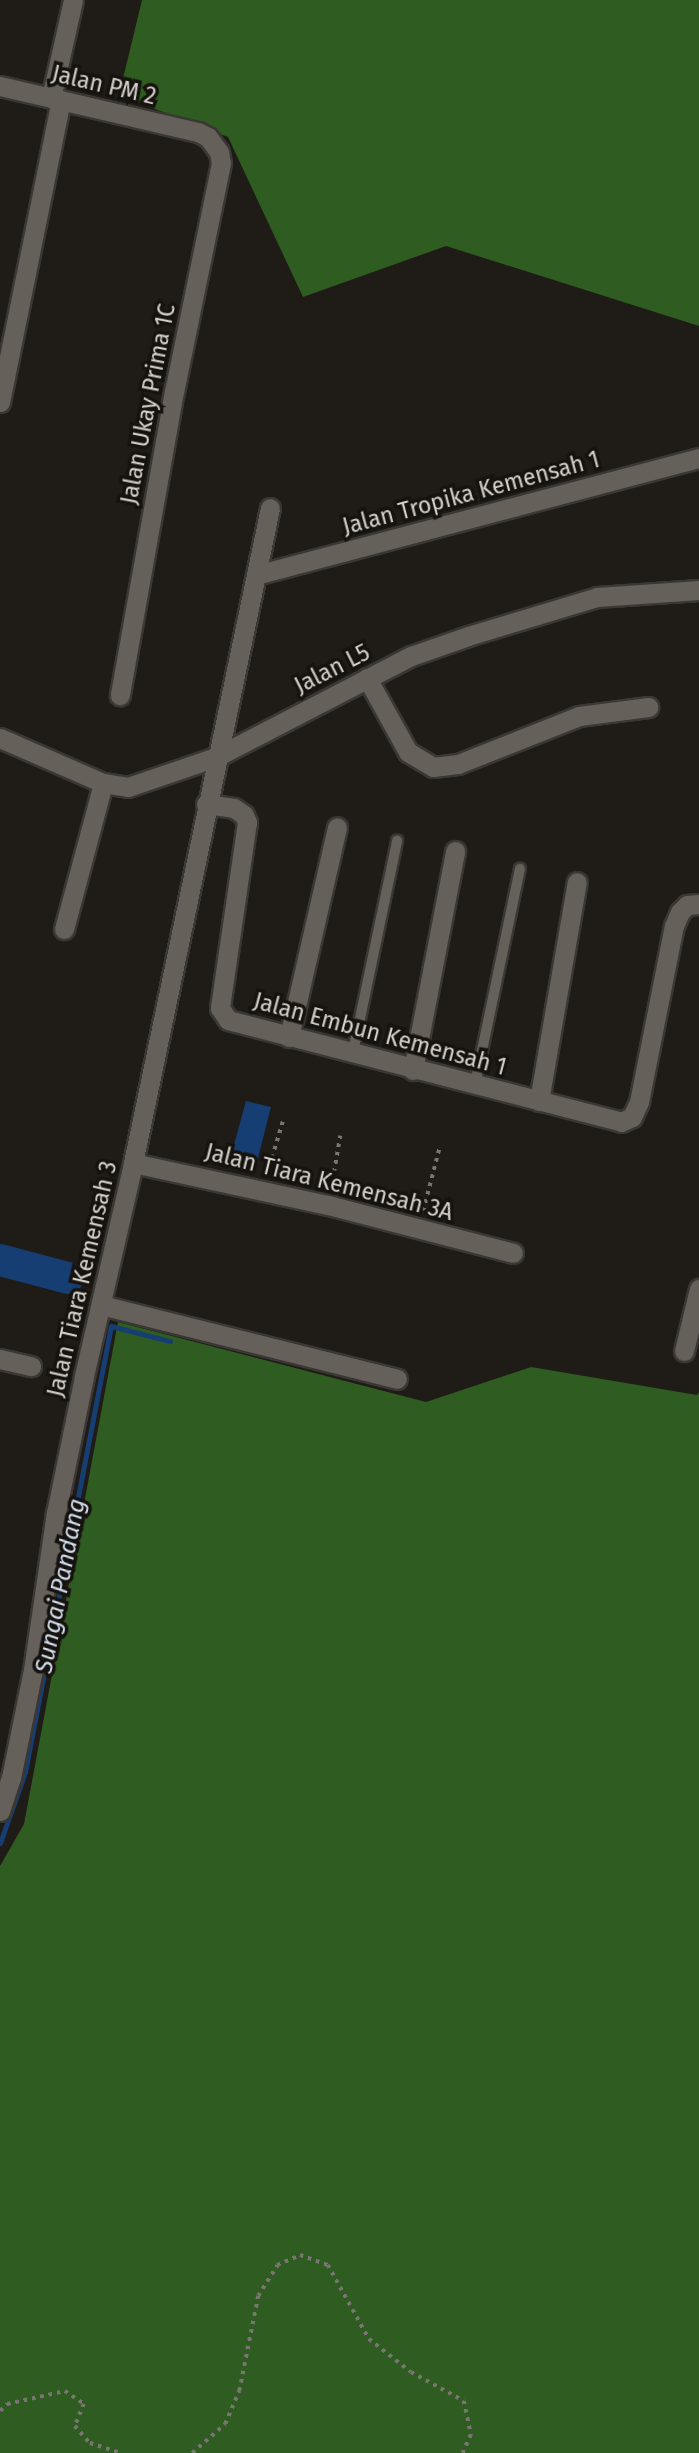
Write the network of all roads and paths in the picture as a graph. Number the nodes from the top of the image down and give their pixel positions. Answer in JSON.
{"nodes":[{"id":1,"x":72,"y":0,"type":"edge"},
{"id":2,"x":0,"y":86,"type":"edge"},
{"id":3,"x":56,"y":99,"type":"junction"},
{"id":4,"x":198,"y":132,"type":"joint"},
{"id":5,"x":0,"y":402,"type":"edge"},
{"id":6,"x":699,"y":458,"type":"edge"},
{"id":7,"x":270,"y":508,"type":"dead end"},
{"id":8,"x":256,"y":575,"type":"junction"},
{"id":9,"x":699,"y":590,"type":"edge"},
{"id":10,"x":367,"y":678,"type":"junction"},
{"id":11,"x":120,"y":695,"type":"dead end"},
{"id":12,"x":648,"y":706,"type":"dead end"},
{"id":13,"x":0,"y":738,"type":"edge"},
{"id":14,"x":216,"y":757,"type":"junction"},
{"id":15,"x":103,"y":783,"type":"junction"},
{"id":16,"x":206,"y":804,"type":"junction"},
{"id":17,"x":337,"y":827,"type":"dead end"},
{"id":18,"x":397,"y":841,"type":"dead end"},
{"id":19,"x":455,"y":850,"type":"dead end"},
{"id":20,"x":520,"y":869,"type":"dead end"},
{"id":21,"x":578,"y":882,"type":"dead end"},
{"id":22,"x":699,"y":904,"type":"edge"},
{"id":23,"x":64,"y":929,"type":"dead end"},
{"id":24,"x":289,"y":1037,"type":"junction"},
{"id":25,"x":354,"y":1052,"type":"junction"},
{"id":26,"x":413,"y":1070,"type":"junction"},
{"id":27,"x":475,"y":1084,"type":"junction"},
{"id":28,"x":539,"y":1101,"type":"junction"},
{"id":29,"x":283,"y":1120,"type":"dead end"},
{"id":30,"x":340,"y":1136,"type":"dead end"},
{"id":31,"x":439,"y":1149,"type":"dead end"},
{"id":32,"x":133,"y":1163,"type":"junction"},
{"id":33,"x":263,"y":1190,"type":"junction"},
{"id":34,"x":328,"y":1205,"type":"junction"},
{"id":35,"x":418,"y":1229,"type":"junction"},
{"id":36,"x":513,"y":1253,"type":"dead end"},
{"id":37,"x":699,"y":1289,"type":"edge"},
{"id":38,"x":101,"y":1305,"type":"junction"},
{"id":39,"x":684,"y":1351,"type":"dead end"},
{"id":40,"x":0,"y":1359,"type":"edge"},
{"id":41,"x":31,"y":1366,"type":"dead end"},
{"id":42,"x":397,"y":1379,"type":"dead end"},
{"id":43,"x":0,"y":1811,"type":"edge"},
{"id":44,"x":0,"y":2411,"type":"edge"},
{"id":45,"x":120,"y":2453,"type":"edge"},
{"id":46,"x":192,"y":2453,"type":"edge"},
{"id":47,"x":463,"y":2453,"type":"edge"}],
"edges":[{"from":1,"to":3,"type":"street"},
{"from":2,"to":3,"type":"street","name":"Jalan PM 2"},
{"from":3,"to":4,"type":"street","name":"Jalan PM 2"},
{"from":3,"to":5,"type":"street"},
{"from":4,"to":11,"type":"street","name":"Jalan Ukay Prima 1C"},
{"from":6,"to":8,"type":"street","name":"Jalan Tropika Kemensah 1"},
{"from":7,"to":8,"type":"street","name":"Jalan Tiara Kemensah 3"},
{"from":8,"to":14,"type":"street","name":"Jalan Tiara Kemensah 3"},
{"from":9,"to":10,"type":"street","name":"Jalan L5"},
{"from":10,"to":12,"type":"street"},
{"from":10,"to":14,"type":"street","name":"Jalan L5"},
{"from":13,"to":15,"type":"street","name":"Jalan L5"},
{"from":14,"to":15,"type":"street","name":"Jalan L5"},
{"from":14,"to":16,"type":"street","name":"Jalan Tiara Kemensah 3"},
{"from":15,"to":23,"type":"street"},
{"from":16,"to":24,"type":"street","name":"Jalan Embun Kemensah 1"},
{"from":16,"to":32,"type":"street","name":"Jalan Tiara Kemensah 3"},
{"from":17,"to":24,"type":"street"},
{"from":18,"to":25,"type":"lane"},
{"from":19,"to":26,"type":"street"},
{"from":20,"to":27,"type":"lane"},
{"from":21,"to":28,"type":"street"},
{"from":22,"to":28,"type":"street","name":"Jalan Embun Kemensah 1"},
{"from":24,"to":25,"type":"street","name":"Jalan Embun Kemensah 1"},
{"from":25,"to":26,"type":"street","name":"Jalan Embun Kemensah 1"},
{"from":26,"to":27,"type":"street","name":"Jalan Embun Kemensah 1"},
{"from":27,"to":28,"type":"street","name":"Jalan Embun Kemensah 1"},
{"from":29,"to":33,"type":"path"},
{"from":30,"to":34,"type":"path"},
{"from":31,"to":35,"type":"path"},
{"from":32,"to":33,"type":"street","name":"Jalan Tiara Kemensah 3A"},
{"from":32,"to":38,"type":"street","name":"Jalan Tiara Kemensah 3"},
{"from":33,"to":34,"type":"street","name":"Jalan Tiara Kemensah 3A"},
{"from":34,"to":35,"type":"street","name":"Jalan Tiara Kemensah 3A"},
{"from":35,"to":36,"type":"street","name":"Jalan Tiara Kemensah 3A"},
{"from":37,"to":39,"type":"street"},
{"from":38,"to":42,"type":"street"},
{"from":38,"to":43,"type":"street","name":"Jalan Tiara Kemensah 3"},
{"from":40,"to":41,"type":"street"},
{"from":44,"to":45,"type":"path"},
{"from":46,"to":47,"type":"path"}]}
